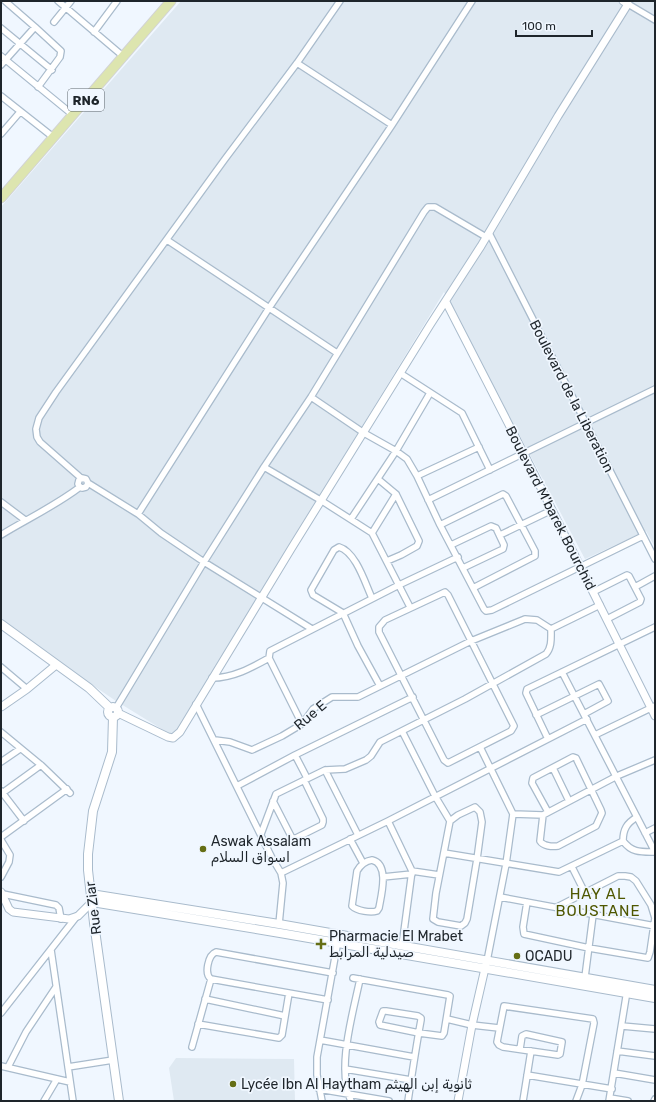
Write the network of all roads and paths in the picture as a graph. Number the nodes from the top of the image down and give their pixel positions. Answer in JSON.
{"nodes":[{"id":1,"x":4,"y":1,"type":"edge"},
{"id":2,"x":58,"y":1,"type":"edge"},
{"id":3,"x":71,"y":1,"type":"edge"},
{"id":4,"x":117,"y":1,"type":"edge"},
{"id":5,"x":171,"y":1,"type":"edge"},
{"id":6,"x":340,"y":1,"type":"edge"},
{"id":7,"x":472,"y":1,"type":"edge"},
{"id":8,"x":628,"y":2,"type":"edge"},
{"id":9,"x":66,"y":7,"type":"junction"},
{"id":10,"x":655,"y":20,"type":"edge"},
{"id":11,"x":54,"y":22,"type":"dead end"},
{"id":12,"x":35,"y":27,"type":"junction"},
{"id":13,"x":1,"y":28,"type":"edge"},
{"id":14,"x":94,"y":32,"type":"junction"},
{"id":15,"x":20,"y":44,"type":"junction"},
{"id":16,"x":124,"y":57,"type":"junction"},
{"id":17,"x":3,"y":58,"type":"edge"},
{"id":18,"x":297,"y":62,"type":"junction"},
{"id":19,"x":1,"y":65,"type":"edge"},
{"id":20,"x":52,"y":70,"type":"junction"},
{"id":21,"x":38,"y":87,"type":"junction"},
{"id":22,"x":1,"y":96,"type":"edge"},
{"id":23,"x":20,"y":112,"type":"junction"},
{"id":24,"x":73,"y":115,"type":"junction"},
{"id":25,"x":392,"y":125,"type":"junction"},
{"id":26,"x":1,"y":134,"type":"edge"},
{"id":27,"x":53,"y":137,"type":"junction"},
{"id":28,"x":1,"y":198,"type":"edge"},
{"id":29,"x":488,"y":235,"type":"junction"},
{"id":30,"x":167,"y":240,"type":"junction"},
{"id":31,"x":446,"y":302,"type":"junction"},
{"id":32,"x":270,"y":308,"type":"junction"},
{"id":33,"x":337,"y":353,"type":"junction"},
{"id":34,"x":400,"y":373,"type":"junction"},
{"id":35,"x":655,"y":389,"type":"edge"},
{"id":36,"x":648,"y":392,"type":"junction"},
{"id":37,"x":430,"y":393,"type":"junction"},
{"id":38,"x":655,"y":396,"type":"edge"},
{"id":39,"x":311,"y":397,"type":"junction"},
{"id":40,"x":585,"y":423,"type":"junction"},
{"id":41,"x":364,"y":433,"type":"junction"},
{"id":42,"x":479,"y":447,"type":"junction"},
{"id":43,"x":396,"y":451,"type":"junction"},
{"id":44,"x":524,"y":454,"type":"junction"},
{"id":45,"x":264,"y":467,"type":"junction"},
{"id":46,"x":490,"y":470,"type":"junction"},
{"id":47,"x":417,"y":476,"type":"junction"},
{"id":48,"x":81,"y":478,"type":"junction"},
{"id":49,"x":378,"y":479,"type":"junction"},
{"id":50,"x":88,"y":483,"type":"junction"},
{"id":51,"x":80,"y":487,"type":"junction"},
{"id":52,"x":396,"y":494,"type":"junction"},
{"id":53,"x":322,"y":500,"type":"junction"},
{"id":54,"x":428,"y":500,"type":"junction"},
{"id":55,"x":1,"y":502,"type":"edge"},
{"id":56,"x":552,"y":510,"type":"junction"},
{"id":57,"x":138,"y":514,"type":"junction"},
{"id":58,"x":351,"y":519,"type":"junction"},
{"id":59,"x":25,"y":520,"type":"junction"},
{"id":60,"x":522,"y":524,"type":"junction"},
{"id":61,"x":440,"y":525,"type":"junction"},
{"id":62,"x":372,"y":533,"type":"junction"},
{"id":63,"x":1,"y":535,"type":"edge"},
{"id":64,"x":500,"y":535,"type":"junction"},
{"id":65,"x":643,"y":536,"type":"junction"},
{"id":66,"x":451,"y":545,"type":"junction"},
{"id":67,"x":458,"y":557,"type":"junction"},
{"id":68,"x":655,"y":559,"type":"edge"},
{"id":69,"x":387,"y":561,"type":"junction"},
{"id":70,"x":204,"y":562,"type":"junction"},
{"id":71,"x":581,"y":567,"type":"junction"},
{"id":72,"x":463,"y":568,"type":"junction"},
{"id":73,"x":655,"y":576,"type":"edge"},
{"id":74,"x":399,"y":585,"type":"junction"},
{"id":75,"x":635,"y":587,"type":"junction"},
{"id":76,"x":473,"y":588,"type":"junction"},
{"id":77,"x":593,"y":592,"type":"junction"},
{"id":78,"x":262,"y":598,"type":"junction"},
{"id":79,"x":372,"y":598,"type":"junction"},
{"id":80,"x":600,"y":605,"type":"junction"},
{"id":81,"x":410,"y":608,"type":"junction"},
{"id":82,"x":343,"y":613,"type":"junction"},
{"id":83,"x":607,"y":619,"type":"junction"},
{"id":84,"x":1,"y":624,"type":"edge"},
{"id":85,"x":655,"y":627,"type":"edge"},
{"id":86,"x":312,"y":629,"type":"junction"},
{"id":87,"x":551,"y":629,"type":"junction"},
{"id":88,"x":471,"y":641,"type":"junction"},
{"id":89,"x":620,"y":644,"type":"junction"},
{"id":90,"x":269,"y":658,"type":"junction"},
{"id":91,"x":56,"y":665,"type":"junction"},
{"id":92,"x":1,"y":667,"type":"edge"},
{"id":93,"x":562,"y":672,"type":"junction"},
{"id":94,"x":401,"y":676,"type":"junction"},
{"id":95,"x":212,"y":678,"type":"junction"},
{"id":96,"x":493,"y":683,"type":"junction"},
{"id":97,"x":380,"y":686,"type":"junction"},
{"id":98,"x":27,"y":689,"type":"junction"},
{"id":99,"x":575,"y":696,"type":"junction"},
{"id":100,"x":413,"y":697,"type":"junction"},
{"id":101,"x":196,"y":704,"type":"junction"},
{"id":102,"x":1,"y":707,"type":"edge"},
{"id":103,"x":653,"y":707,"type":"edge"},
{"id":104,"x":114,"y":712,"type":"junction"},
{"id":105,"x":536,"y":715,"type":"junction"},
{"id":106,"x":585,"y":716,"type":"junction"},
{"id":107,"x":655,"y":716,"type":"edge"},
{"id":108,"x":423,"y":720,"type":"junction"},
{"id":109,"x":302,"y":724,"type":"junction"},
{"id":110,"x":402,"y":731,"type":"junction"},
{"id":111,"x":1,"y":732,"type":"edge"},
{"id":112,"x":595,"y":735,"type":"junction"},
{"id":113,"x":548,"y":739,"type":"junction"},
{"id":114,"x":215,"y":740,"type":"junction"},
{"id":115,"x":480,"y":746,"type":"junction"},
{"id":116,"x":20,"y":749,"type":"junction"},
{"id":117,"x":295,"y":755,"type":"junction"},
{"id":118,"x":655,"y":760,"type":"edge"},
{"id":119,"x":1,"y":762,"type":"edge"},
{"id":120,"x":41,"y":765,"type":"junction"},
{"id":121,"x":491,"y":768,"type":"junction"},
{"id":122,"x":553,"y":768,"type":"junction"},
{"id":123,"x":325,"y":770,"type":"junction"},
{"id":124,"x":617,"y":776,"type":"junction"},
{"id":125,"x":305,"y":779,"type":"junction"},
{"id":126,"x":237,"y":786,"type":"junction"},
{"id":127,"x":592,"y":790,"type":"junction"},
{"id":128,"x":2,"y":792,"type":"edge"},
{"id":129,"x":435,"y":796,"type":"junction"},
{"id":130,"x":273,"y":801,"type":"junction"},
{"id":131,"x":569,"y":801,"type":"junction"},
{"id":132,"x":545,"y":813,"type":"junction"},
{"id":133,"x":512,"y":814,"type":"junction"},
{"id":134,"x":637,"y":817,"type":"junction"},
{"id":135,"x":24,"y":821,"type":"junction"},
{"id":136,"x":388,"y":821,"type":"junction"},
{"id":137,"x":450,"y":821,"type":"junction"},
{"id":138,"x":655,"y":828,"type":"edge"},
{"id":139,"x":645,"y":833,"type":"junction"},
{"id":140,"x":261,"y":834,"type":"junction"},
{"id":141,"x":358,"y":835,"type":"junction"},
{"id":142,"x":1,"y":837,"type":"edge"},
{"id":143,"x":350,"y":839,"type":"junction"},
{"id":144,"x":1,"y":840,"type":"edge"},
{"id":145,"x":623,"y":841,"type":"junction"},
{"id":146,"x":655,"y":852,"type":"edge"},
{"id":147,"x":444,"y":853,"type":"junction"},
{"id":148,"x":477,"y":859,"type":"junction"},
{"id":149,"x":363,"y":863,"type":"junction"},
{"id":150,"x":506,"y":864,"type":"junction"},
{"id":151,"x":572,"y":867,"type":"junction"},
{"id":152,"x":412,"y":872,"type":"junction"},
{"id":153,"x":281,"y":873,"type":"junction"},
{"id":154,"x":440,"y":875,"type":"junction"},
{"id":155,"x":1,"y":877,"type":"edge"},
{"id":156,"x":383,"y":877,"type":"junction"},
{"id":157,"x":2,"y":893,"type":"edge"},
{"id":158,"x":585,"y":893,"type":"junction"},
{"id":159,"x":91,"y":894,"type":"junction"},
{"id":160,"x":500,"y":897,"type":"junction"},
{"id":161,"x":92,"y":902,"type":"junction"},
{"id":162,"x":527,"y":902,"type":"junction"},
{"id":163,"x":172,"y":906,"type":"junction"},
{"id":164,"x":557,"y":907,"type":"junction"},
{"id":165,"x":171,"y":915,"type":"junction"},
{"id":166,"x":594,"y":915,"type":"junction"},
{"id":167,"x":78,"y":916,"type":"junction"},
{"id":168,"x":208,"y":917,"type":"junction"},
{"id":169,"x":61,"y":919,"type":"junction"},
{"id":170,"x":279,"y":924,"type":"junction"},
{"id":171,"x":654,"y":926,"type":"edge"},
{"id":172,"x":339,"y":939,"type":"junction"},
{"id":173,"x":402,"y":946,"type":"junction"},
{"id":174,"x":589,"y":948,"type":"junction"},
{"id":175,"x":51,"y":950,"type":"junction"},
{"id":176,"x":486,"y":965,"type":"junction"},
{"id":177,"x":333,"y":973,"type":"junction"},
{"id":178,"x":585,"y":977,"type":"junction"},
{"id":179,"x":353,"y":978,"type":"dead end"},
{"id":180,"x":211,"y":979,"type":"junction"},
{"id":181,"x":360,"y":979,"type":"junction"},
{"id":182,"x":56,"y":987,"type":"junction"},
{"id":183,"x":628,"y":990,"type":"junction"},
{"id":184,"x":655,"y":990,"type":"edge"},
{"id":185,"x":289,"y":993,"type":"junction"},
{"id":186,"x":655,"y":998,"type":"edge"},
{"id":187,"x":205,"y":999,"type":"junction"},
{"id":188,"x":328,"y":1000,"type":"junction"},
{"id":189,"x":2,"y":1011,"type":"edge"},
{"id":190,"x":285,"y":1016,"type":"junction"},
{"id":191,"x":447,"y":1019,"type":"junction"},
{"id":192,"x":198,"y":1024,"type":"junction"},
{"id":193,"x":472,"y":1025,"type":"junction"},
{"id":194,"x":622,"y":1026,"type":"junction"},
{"id":195,"x":499,"y":1028,"type":"junction"},
{"id":196,"x":655,"y":1030,"type":"edge"},
{"id":197,"x":419,"y":1033,"type":"junction"},
{"id":198,"x":320,"y":1040,"type":"junction"},
{"id":199,"x":347,"y":1045,"type":"junction"},
{"id":200,"x":192,"y":1047,"type":"dead end"},
{"id":201,"x":520,"y":1049,"type":"junction"},
{"id":202,"x":531,"y":1051,"type":"junction"},
{"id":203,"x":617,"y":1051,"type":"junction"},
{"id":204,"x":655,"y":1056,"type":"edge"},
{"id":205,"x":414,"y":1057,"type":"junction"},
{"id":206,"x":113,"y":1060,"type":"junction"},
{"id":207,"x":1,"y":1066,"type":"edge"},
{"id":208,"x":8,"y":1067,"type":"junction"},
{"id":209,"x":68,"y":1067,"type":"junction"},
{"id":210,"x":345,"y":1069,"type":"junction"},
{"id":211,"x":614,"y":1073,"type":"junction"},
{"id":212,"x":527,"y":1075,"type":"junction"},
{"id":213,"x":56,"y":1079,"type":"junction"},
{"id":214,"x":411,"y":1080,"type":"junction"},
{"id":215,"x":655,"y":1080,"type":"edge"},
{"id":216,"x":70,"y":1082,"type":"junction"},
{"id":217,"x":582,"y":1085,"type":"junction"},
{"id":218,"x":320,"y":1089,"type":"junction"},
{"id":219,"x":612,"y":1089,"type":"junction"},
{"id":220,"x":348,"y":1094,"type":"junction"},
{"id":221,"x":381,"y":1100,"type":"edge"},
{"id":222,"x":609,"y":1100,"type":"edge"},
{"id":223,"x":44,"y":1101,"type":"edge"},
{"id":224,"x":73,"y":1101,"type":"edge"},
{"id":225,"x":119,"y":1101,"type":"edge"},
{"id":226,"x":322,"y":1101,"type":"edge"},
{"id":227,"x":351,"y":1101,"type":"edge"},
{"id":228,"x":389,"y":1101,"type":"edge"},
{"id":229,"x":408,"y":1101,"type":"edge"},
{"id":230,"x":458,"y":1101,"type":"edge"},
{"id":231,"x":523,"y":1101,"type":"edge"},
{"id":232,"x":576,"y":1101,"type":"edge"},
{"id":233,"x":628,"y":1101,"type":"edge"}],
"edges":[{"from":1,"to":12,"type":"street"},
{"from":2,"to":9,"type":"street"},
{"from":3,"to":9,"type":"street"},
{"from":4,"to":14,"type":"street"},
{"from":5,"to":16,"type":"main road","number":"RN6"},
{"from":6,"to":18,"type":"street"},
{"from":7,"to":25,"type":"street"},
{"from":8,"to":10,"type":"street"},
{"from":8,"to":29,"type":"street"},
{"from":9,"to":11,"type":"street"},
{"from":9,"to":14,"type":"street"},
{"from":12,"to":15,"type":"street"},
{"from":12,"to":20,"type":"street"},
{"from":13,"to":15,"type":"street"},
{"from":14,"to":16,"type":"street"},
{"from":15,"to":17,"type":"street"},
{"from":15,"to":20,"type":"street"},
{"from":16,"to":24,"type":"main road","number":"RN6"},
{"from":17,"to":19,"type":"street"},
{"from":17,"to":21,"type":"street"},
{"from":18,"to":25,"type":"street"},
{"from":18,"to":30,"type":"street"},
{"from":20,"to":21,"type":"street"},
{"from":21,"to":24,"type":"street"},
{"from":22,"to":23,"type":"street"},
{"from":23,"to":26,"type":"street"},
{"from":23,"to":27,"type":"street"},
{"from":24,"to":27,"type":"main road","number":"RN6"},
{"from":25,"to":32,"type":"street"},
{"from":27,"to":28,"type":"main road","number":"RN6"},
{"from":29,"to":31,"type":"street"},
{"from":29,"to":33,"type":"street"},
{"from":29,"to":40,"type":"street","name":"Boulevard de la Liberation"},
{"from":30,"to":32,"type":"street"},
{"from":30,"to":48,"type":"street"},
{"from":31,"to":34,"type":"street"},
{"from":31,"to":44,"type":"street","name":"Boulevard M'barek Bourchid"},
{"from":32,"to":33,"type":"street"},
{"from":32,"to":57,"type":"street"},
{"from":33,"to":39,"type":"street"},
{"from":34,"to":37,"type":"street"},
{"from":34,"to":41,"type":"street"},
{"from":35,"to":36,"type":"street"},
{"from":36,"to":38,"type":"street"},
{"from":36,"to":40,"type":"street"},
{"from":37,"to":42,"type":"street"},
{"from":37,"to":43,"type":"street"},
{"from":39,"to":41,"type":"street"},
{"from":39,"to":45,"type":"street"},
{"from":40,"to":44,"type":"street"},
{"from":40,"to":65,"type":"street","name":"Boulevard de la Liberation"},
{"from":41,"to":43,"type":"street"},
{"from":41,"to":53,"type":"street"},
{"from":42,"to":46,"type":"street"},
{"from":42,"to":47,"type":"street"},
{"from":43,"to":47,"type":"street"},
{"from":43,"to":49,"type":"street"},
{"from":44,"to":46,"type":"street"},
{"from":44,"to":56,"type":"street","name":"Boulevard M'barek Bourchid"},
{"from":45,"to":53,"type":"street"},
{"from":45,"to":70,"type":"street"},
{"from":46,"to":54,"type":"street"},
{"from":47,"to":54,"type":"street"},
{"from":48,"to":50,"type":"street"},
{"from":48,"to":51,"type":"street"},
{"from":49,"to":52,"type":"street"},
{"from":49,"to":58,"type":"street"},
{"from":50,"to":51,"type":"street"},
{"from":50,"to":57,"type":"street"},
{"from":51,"to":59,"type":"street"},
{"from":52,"to":62,"type":"street"},
{"from":52,"to":69,"type":"street"},
{"from":53,"to":58,"type":"street"},
{"from":53,"to":78,"type":"street"},
{"from":54,"to":61,"type":"street"},
{"from":55,"to":59,"type":"street"},
{"from":56,"to":60,"type":"street"},
{"from":56,"to":71,"type":"street","name":"Boulevard M'barek Bourchid"},
{"from":57,"to":70,"type":"street"},
{"from":58,"to":62,"type":"street"},
{"from":59,"to":63,"type":"street"},
{"from":60,"to":61,"type":"street"},
{"from":60,"to":64,"type":"street"},
{"from":60,"to":76,"type":"street"},
{"from":61,"to":66,"type":"street"},
{"from":62,"to":69,"type":"street"},
{"from":64,"to":66,"type":"street"},
{"from":64,"to":72,"type":"street"},
{"from":65,"to":68,"type":"street","name":"Boulevard de la Liberation"},
{"from":65,"to":71,"type":"street"},
{"from":66,"to":67,"type":"street"},
{"from":67,"to":72,"type":"street"},
{"from":67,"to":74,"type":"street"},
{"from":69,"to":74,"type":"street"},
{"from":70,"to":78,"type":"street"},
{"from":70,"to":104,"type":"street"},
{"from":71,"to":76,"type":"street"},
{"from":71,"to":77,"type":"street","name":"Boulevard M'barek Bourchid"},
{"from":72,"to":76,"type":"street"},
{"from":73,"to":75,"type":"street"},
{"from":74,"to":79,"type":"street"},
{"from":74,"to":81,"type":"street"},
{"from":75,"to":77,"type":"street"},
{"from":75,"to":83,"type":"street"},
{"from":77,"to":80,"type":"street","name":"Boulevard M'barek Bourchid"},
{"from":78,"to":86,"type":"street"},
{"from":78,"to":95,"type":"street"},
{"from":79,"to":82,"type":"street"},
{"from":79,"to":82,"type":"street"},
{"from":80,"to":83,"type":"street","name":"Boulevard M'barek Bourchid"},
{"from":80,"to":87,"type":"street"},
{"from":81,"to":88,"type":"street"},
{"from":81,"to":94,"type":"street"},
{"from":82,"to":86,"type":"street"},
{"from":82,"to":97,"type":"street"},
{"from":83,"to":89,"type":"street","name":"Boulevard M'barek Bourchid"},
{"from":84,"to":91,"type":"main road"},
{"from":85,"to":89,"type":"street"},
{"from":86,"to":90,"type":"street"},
{"from":87,"to":88,"type":"street","name":"Rue E"},
{"from":87,"to":96,"type":"street"},
{"from":88,"to":94,"type":"street","name":"Rue E"},
{"from":88,"to":96,"type":"street"},
{"from":89,"to":93,"type":"street"},
{"from":89,"to":103,"type":"street","name":"Boulevard M'barek Bourchid"},
{"from":90,"to":95,"type":"street"},
{"from":90,"to":109,"type":"street"},
{"from":91,"to":98,"type":"street"},
{"from":91,"to":104,"type":"main road"},
{"from":92,"to":98,"type":"street"},
{"from":93,"to":99,"type":"street"},
{"from":93,"to":105,"type":"street"},
{"from":94,"to":97,"type":"street","name":"Rue E"},
{"from":94,"to":100,"type":"street"},
{"from":95,"to":101,"type":"street"},
{"from":96,"to":108,"type":"street"},
{"from":96,"to":115,"type":"street"},
{"from":97,"to":109,"type":"street","name":"Rue E"},
{"from":98,"to":102,"type":"street"},
{"from":99,"to":105,"type":"street"},
{"from":99,"to":106,"type":"street"},
{"from":99,"to":106,"type":"street"},
{"from":100,"to":108,"type":"street"},
{"from":100,"to":117,"type":"street"},
{"from":101,"to":104,"type":"street"},
{"from":101,"to":114,"type":"street"},
{"from":103,"to":107,"type":"street","name":"Boulevard M'barek Bourchid"},
{"from":103,"to":112,"type":"street"},
{"from":104,"to":159,"type":"main road","name":"Rue Ziar"},
{"from":105,"to":113,"type":"street"},
{"from":106,"to":112,"type":"street"},
{"from":106,"to":113,"type":"street"},
{"from":108,"to":110,"type":"street"},
{"from":108,"to":115,"type":"street"},
{"from":109,"to":114,"type":"street","name":"Rue E"},
{"from":110,"to":123,"type":"street"},
{"from":110,"to":129,"type":"street"},
{"from":111,"to":116,"type":"street"},
{"from":112,"to":124,"type":"street"},
{"from":113,"to":121,"type":"street"},
{"from":114,"to":126,"type":"street"},
{"from":115,"to":121,"type":"street"},
{"from":116,"to":119,"type":"street"},
{"from":116,"to":120,"type":"street"},
{"from":117,"to":125,"type":"street"},
{"from":117,"to":126,"type":"street"},
{"from":118,"to":124,"type":"street"},
{"from":120,"to":128,"type":"street"},
{"from":120,"to":135,"type":"street"},
{"from":121,"to":129,"type":"street"},
{"from":121,"to":133,"type":"street"},
{"from":122,"to":127,"type":"street"},
{"from":122,"to":131,"type":"street"},
{"from":122,"to":132,"type":"street"},
{"from":123,"to":125,"type":"street"},
{"from":123,"to":141,"type":"street"},
{"from":124,"to":127,"type":"street"},
{"from":124,"to":134,"type":"street"},
{"from":125,"to":130,"type":"street"},
{"from":125,"to":130,"type":"street"},
{"from":126,"to":140,"type":"street"},
{"from":127,"to":131,"type":"street"},
{"from":127,"to":132,"type":"street"},
{"from":128,"to":135,"type":"street"},
{"from":129,"to":136,"type":"street"},
{"from":129,"to":137,"type":"street"},
{"from":130,"to":140,"type":"street"},
{"from":131,"to":132,"type":"street"},
{"from":132,"to":133,"type":"street"},
{"from":133,"to":150,"type":"street"},
{"from":134,"to":139,"type":"street"},
{"from":134,"to":145,"type":"street"},
{"from":135,"to":142,"type":"street"},
{"from":136,"to":141,"type":"street"},
{"from":136,"to":152,"type":"street"},
{"from":137,"to":147,"type":"street"},
{"from":137,"to":148,"type":"street"},
{"from":138,"to":139,"type":"street"},
{"from":139,"to":146,"type":"street"},
{"from":140,"to":153,"type":"street"},
{"from":141,"to":143,"type":"street"},
{"from":143,"to":149,"type":"street"},
{"from":143,"to":153,"type":"street"},
{"from":144,"to":155,"type":"street"},
{"from":145,"to":146,"type":"street"},
{"from":145,"to":151,"type":"street"},
{"from":147,"to":148,"type":"street"},
{"from":147,"to":154,"type":"street"},
{"from":148,"to":150,"type":"street"},
{"from":148,"to":154,"type":"street"},
{"from":149,"to":156,"type":"street"},
{"from":149,"to":156,"type":"street"},
{"from":150,"to":151,"type":"street"},
{"from":150,"to":160,"type":"street"},
{"from":151,"to":158,"type":"street"},
{"from":152,"to":154,"type":"street"},
{"from":152,"to":156,"type":"street"},
{"from":152,"to":173,"type":"street"},
{"from":153,"to":170,"type":"street"},
{"from":157,"to":169,"type":"street"},
{"from":157,"to":169,"type":"street"},
{"from":158,"to":164,"type":"street"},
{"from":158,"to":171,"type":"street"},
{"from":159,"to":161,"type":"main road","name":"Rue Ziar"},
{"from":159,"to":163,"type":"main road"},
{"from":160,"to":162,"type":"street"},
{"from":160,"to":176,"type":"street"},
{"from":161,"to":165,"type":"main road"},
{"from":161,"to":167,"type":"street"},
{"from":161,"to":206,"type":"main road","name":"Rue Ziar"},
{"from":162,"to":164,"type":"street"},
{"from":162,"to":174,"type":"street"},
{"from":163,"to":165,"type":"main road"},
{"from":163,"to":168,"type":"main road"},
{"from":164,"to":166,"type":"street"},
{"from":165,"to":168,"type":"main road"},
{"from":166,"to":171,"type":"street"},
{"from":166,"to":174,"type":"street"},
{"from":167,"to":169,"type":"street"},
{"from":167,"to":175,"type":"street"},
{"from":168,"to":170,"type":"main road"},
{"from":168,"to":172,"type":"main road"},
{"from":170,"to":172,"type":"main road"},
{"from":171,"to":174,"type":"street"},
{"from":172,"to":173,"type":"main road"},
{"from":172,"to":176,"type":"main road"},
{"from":172,"to":177,"type":"street"},
{"from":173,"to":176,"type":"main road"},
{"from":174,"to":178,"type":"street"},
{"from":175,"to":182,"type":"street"},
{"from":175,"to":189,"type":"street"},
{"from":176,"to":178,"type":"main road"},
{"from":176,"to":183,"type":"main road"},
{"from":176,"to":193,"type":"street"},
{"from":177,"to":180,"type":"street"},
{"from":177,"to":188,"type":"street"},
{"from":178,"to":183,"type":"main road"},
{"from":179,"to":181,"type":"street"},
{"from":180,"to":185,"type":"street"},
{"from":180,"to":187,"type":"street"},
{"from":181,"to":191,"type":"street"},
{"from":181,"to":199,"type":"street"},
{"from":182,"to":208,"type":"street"},
{"from":182,"to":209,"type":"street"},
{"from":183,"to":184,"type":"main road"},
{"from":183,"to":186,"type":"main road"},
{"from":183,"to":194,"type":"street"},
{"from":185,"to":188,"type":"street"},
{"from":185,"to":190,"type":"street"},
{"from":187,"to":190,"type":"street"},
{"from":187,"to":192,"type":"street"},
{"from":188,"to":198,"type":"street"},
{"from":190,"to":192,"type":"street"},
{"from":191,"to":193,"type":"street"},
{"from":191,"to":197,"type":"street"},
{"from":192,"to":200,"type":"street"},
{"from":193,"to":195,"type":"street"},
{"from":193,"to":230,"type":"street"},
{"from":194,"to":196,"type":"street"},
{"from":194,"to":203,"type":"street"},
{"from":195,"to":201,"type":"street"},
{"from":195,"to":217,"type":"street"},
{"from":197,"to":197,"type":"street"},
{"from":197,"to":205,"type":"street"},
{"from":198,"to":199,"type":"street"},
{"from":198,"to":218,"type":"street"},
{"from":199,"to":205,"type":"street"},
{"from":199,"to":210,"type":"street"},
{"from":201,"to":202,"type":"street"},
{"from":201,"to":202,"type":"street"},
{"from":202,"to":212,"type":"street"},
{"from":203,"to":204,"type":"street"},
{"from":203,"to":211,"type":"street"},
{"from":205,"to":214,"type":"street"},
{"from":206,"to":209,"type":"street"},
{"from":206,"to":225,"type":"main road","name":"Rue Ziar"},
{"from":207,"to":208,"type":"street"},
{"from":208,"to":213,"type":"street"},
{"from":209,"to":216,"type":"street"},
{"from":210,"to":214,"type":"street"},
{"from":210,"to":220,"type":"street"},
{"from":211,"to":215,"type":"street"},
{"from":211,"to":219,"type":"street"},
{"from":212,"to":217,"type":"street"},
{"from":212,"to":231,"type":"street"},
{"from":213,"to":216,"type":"street"},
{"from":213,"to":223,"type":"street"},
{"from":214,"to":229,"type":"street"},
{"from":216,"to":224,"type":"street"},
{"from":217,"to":219,"type":"street"},
{"from":217,"to":232,"type":"street"},
{"from":218,"to":220,"type":"street"},
{"from":218,"to":226,"type":"street"},
{"from":219,"to":222,"type":"street"},
{"from":220,"to":221,"type":"street"},
{"from":220,"to":227,"type":"street"},
{"from":221,"to":228,"type":"street"},
{"from":222,"to":233,"type":"street"}]}
